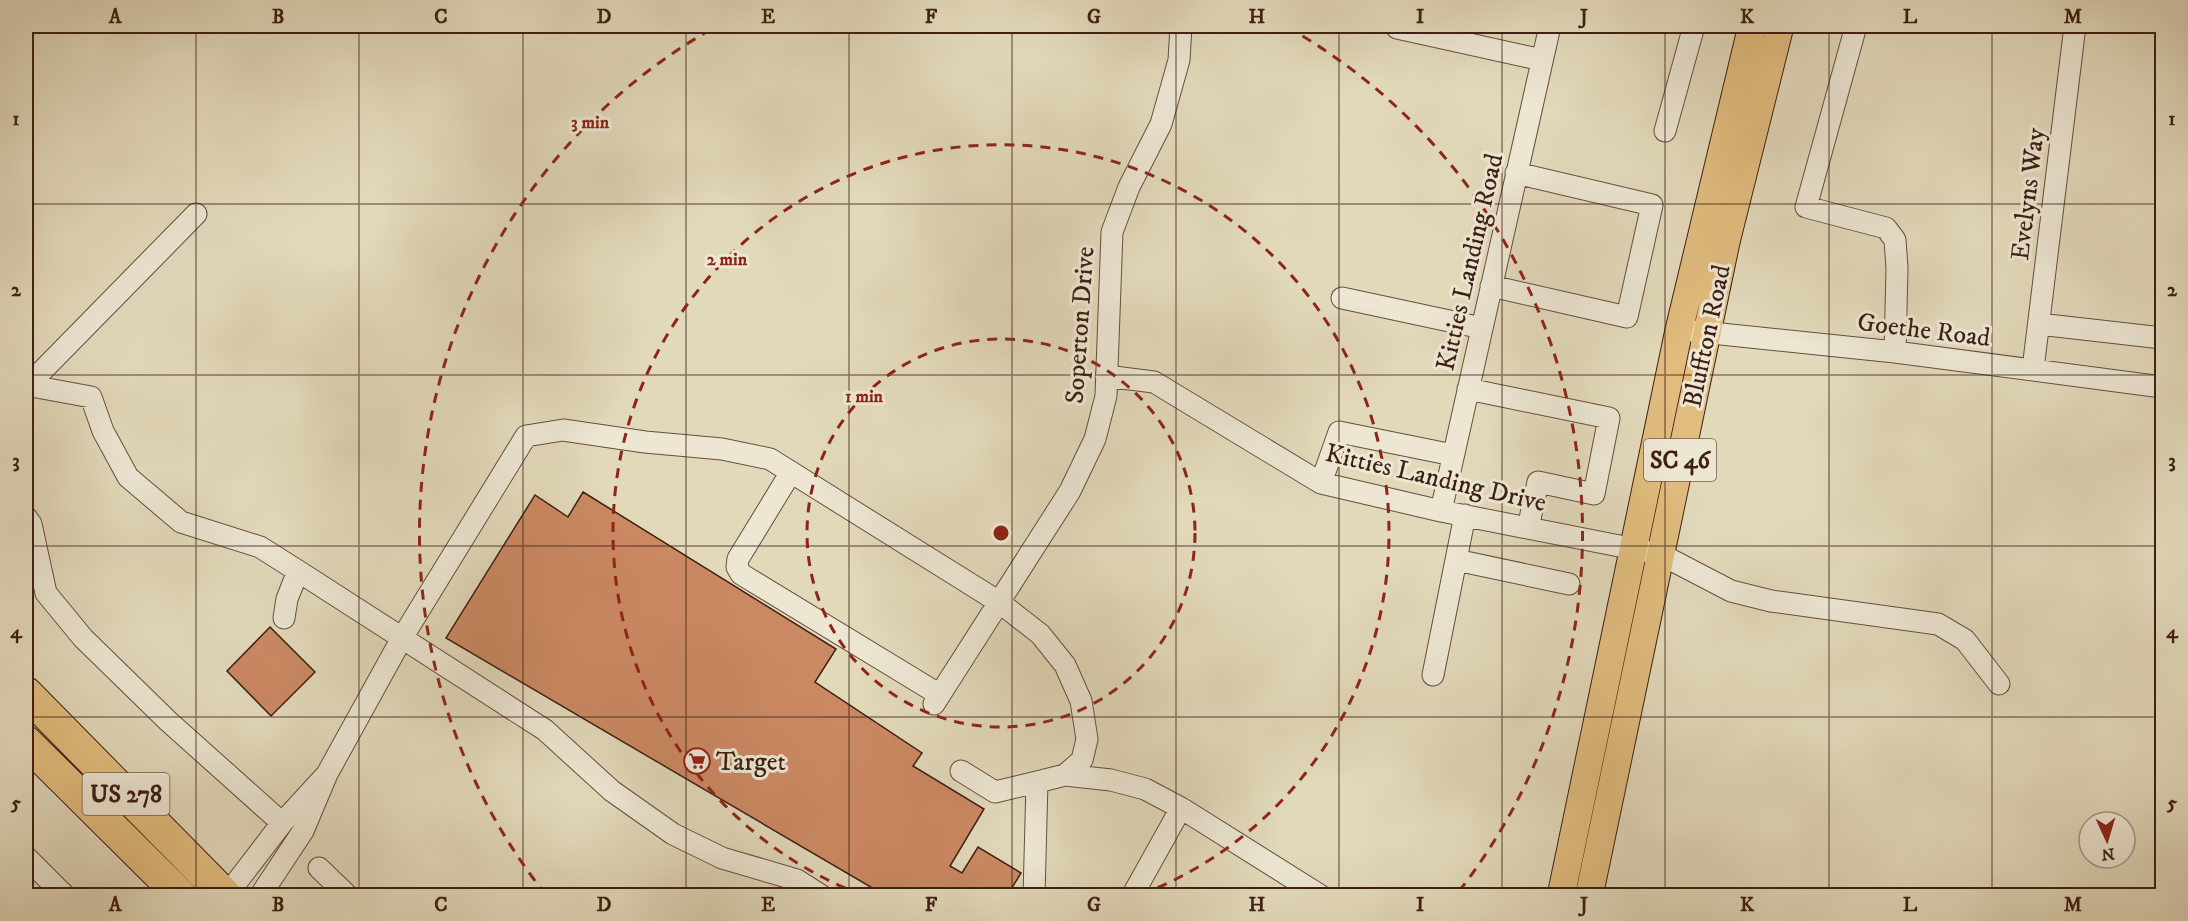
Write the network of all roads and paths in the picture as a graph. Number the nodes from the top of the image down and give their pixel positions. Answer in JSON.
{"nodes":[{"id":1,"x":1181,"y":26,"type":"edge"},
{"id":2,"x":1398,"y":26,"type":"edge"},
{"id":3,"x":1550,"y":26,"type":"edge"},
{"id":4,"x":1694,"y":26,"type":"edge"},
{"id":5,"x":1752,"y":26,"type":"edge"},
{"id":6,"x":1780,"y":26,"type":"edge"},
{"id":7,"x":1856,"y":26,"type":"edge"},
{"id":8,"x":2074,"y":26,"type":"edge"},
{"id":9,"x":1542,"y":60,"type":"junction"},
{"id":10,"x":1665,"y":131,"type":"dead end"},
{"id":11,"x":1516,"y":173,"type":"junction"},
{"id":12,"x":196,"y":214,"type":"dead end"},
{"id":13,"x":1491,"y":286,"type":"junction"},
{"id":14,"x":1342,"y":298,"type":"dead end"},
{"id":15,"x":2039,"y":324,"type":"junction"},
{"id":16,"x":1482,"y":328,"type":"junction"},
{"id":17,"x":1679,"y":330,"type":"junction"},
{"id":18,"x":1708,"y":332,"type":"junction"},
{"id":19,"x":2163,"y":338,"type":"edge"},
{"id":20,"x":1895,"y":352,"type":"junction"},
{"id":21,"x":2033,"y":369,"type":"junction"},
{"id":22,"x":1106,"y":376,"type":"junction"},
{"id":23,"x":26,"y":383,"type":"edge"},
{"id":24,"x":2163,"y":387,"type":"edge"},
{"id":25,"x":1468,"y":389,"type":"junction"},
{"id":26,"x":1453,"y":455,"type":"junction"},
{"id":27,"x":791,"y":472,"type":"junction"},
{"id":28,"x":1321,"y":483,"type":"junction"},
{"id":29,"x":1441,"y":511,"type":"junction"},
{"id":30,"x":1465,"y":515,"type":"junction"},
{"id":31,"x":26,"y":517,"type":"edge"},
{"id":32,"x":1528,"y":528,"type":"junction"},
{"id":33,"x":1634,"y":548,"type":"junction"},
{"id":34,"x":1660,"y":554,"type":"junction"},
{"id":35,"x":1456,"y":560,"type":"junction"},
{"id":36,"x":298,"y":571,"type":"junction"},
{"id":37,"x":1569,"y":584,"type":"dead end"},
{"id":38,"x":999,"y":602,"type":"junction"},
{"id":39,"x":284,"y":618,"type":"dead end"},
{"id":40,"x":402,"y":638,"type":"junction"},
{"id":41,"x":1433,"y":675,"type":"dead end"},
{"id":42,"x":1999,"y":684,"type":"dead end"},
{"id":43,"x":26,"y":693,"type":"edge"},
{"id":44,"x":26,"y":742,"type":"edge"},
{"id":45,"x":962,"y":771,"type":"dead end"},
{"id":46,"x":327,"y":774,"type":"junction"},
{"id":47,"x":1065,"y":775,"type":"junction"},
{"id":48,"x":1037,"y":782,"type":"junction"},
{"id":49,"x":1181,"y":808,"type":"junction"},
{"id":50,"x":282,"y":823,"type":"junction"},
{"id":51,"x":26,"y":858,"type":"edge"},
{"id":52,"x":319,"y":868,"type":"dead end"},
{"id":53,"x":226,"y":895,"type":"edge"},
{"id":54,"x":65,"y":896,"type":"edge"},
{"id":55,"x":181,"y":896,"type":"edge"},
{"id":56,"x":260,"y":896,"type":"edge"},
{"id":57,"x":348,"y":896,"type":"edge"},
{"id":58,"x":822,"y":896,"type":"edge"},
{"id":59,"x":1034,"y":896,"type":"edge"},
{"id":60,"x":1132,"y":896,"type":"edge"},
{"id":61,"x":1321,"y":896,"type":"edge"},
{"id":62,"x":1561,"y":896,"type":"edge"},
{"id":63,"x":1589,"y":896,"type":"edge"}],
"edges":[{"from":1,"to":22,"type":"street","name":"Soperton Drive"},
{"from":2,"to":9,"type":"street"},
{"from":3,"to":9,"type":"street","name":"Kitties Landing Road"},
{"from":4,"to":10,"type":"street"},
{"from":5,"to":17,"type":"main road","name":"Bluffton Road","number":"SC 46"},
{"from":6,"to":18,"type":"main road","name":"Bluffton Road","number":"SC 46"},
{"from":7,"to":20,"type":"street"},
{"from":8,"to":15,"type":"street","name":"Evelyns Way"},
{"from":9,"to":11,"type":"street","name":"Kitties Landing Road"},
{"from":11,"to":13,"type":"street","name":"Kitties Landing Road"},
{"from":11,"to":13,"type":"street"},
{"from":12,"to":23,"type":"street"},
{"from":13,"to":16,"type":"street","name":"Kitties Landing Road"},
{"from":14,"to":16,"type":"street"},
{"from":15,"to":19,"type":"street"},
{"from":15,"to":21,"type":"street","name":"Evelyns Way"},
{"from":16,"to":25,"type":"street","name":"Kitties Landing Road"},
{"from":17,"to":18,"type":"street","name":"Goethe Road"},
{"from":17,"to":33,"type":"main road","name":"Bluffton Road","number":"SC 46"},
{"from":18,"to":20,"type":"street","name":"Goethe Road"},
{"from":18,"to":34,"type":"main road","name":"Bluffton Road","number":"SC 46"},
{"from":20,"to":21,"type":"street","name":"Goethe Road"},
{"from":21,"to":24,"type":"street","name":"Goethe Road"},
{"from":22,"to":28,"type":"street","name":"Kitties Landing Drive"},
{"from":22,"to":38,"type":"street","name":"Soperton Drive"},
{"from":23,"to":36,"type":"street"},
{"from":25,"to":26,"type":"street","name":"Kitties Landing Road"},
{"from":25,"to":32,"type":"street"},
{"from":26,"to":28,"type":"street"},
{"from":26,"to":29,"type":"street","name":"Kitties Landing Road"},
{"from":27,"to":38,"type":"street"},
{"from":27,"to":38,"type":"street","name":"Soperton Drive"},
{"from":27,"to":40,"type":"street"},
{"from":28,"to":29,"type":"street","name":"Kitties Landing Drive"},
{"from":29,"to":30,"type":"street","name":"Kitties Landing Drive"},
{"from":30,"to":32,"type":"street","name":"Kitties Landing Drive"},
{"from":30,"to":35,"type":"street"},
{"from":31,"to":50,"type":"street"},
{"from":32,"to":33,"type":"street","name":"Kitties Landing Drive"},
{"from":33,"to":34,"type":"street","name":"Kitties Landing Drive"},
{"from":33,"to":62,"type":"main road","name":"Bluffton Road","number":"SC 46"},
{"from":34,"to":42,"type":"street","name":"Kitties Landing Drive"},
{"from":34,"to":63,"type":"main road","name":"Bluffton Road","number":"SC 46"},
{"from":35,"to":37,"type":"street"},
{"from":35,"to":41,"type":"street"},
{"from":36,"to":39,"type":"street"},
{"from":36,"to":40,"type":"street"},
{"from":38,"to":47,"type":"street"},
{"from":40,"to":46,"type":"street"},
{"from":40,"to":58,"type":"street"},
{"from":43,"to":53,"type":"highway","number":"US 278"},
{"from":44,"to":55,"type":"highway","number":"US 278"},
{"from":45,"to":48,"type":"street"},
{"from":46,"to":50,"type":"street"},
{"from":46,"to":56,"type":"street"},
{"from":47,"to":48,"type":"street"},
{"from":47,"to":49,"type":"street"},
{"from":48,"to":59,"type":"street"},
{"from":49,"to":60,"type":"street"},
{"from":49,"to":61,"type":"street"},
{"from":50,"to":53,"type":"street"},
{"from":51,"to":54,"type":"street"},
{"from":52,"to":57,"type":"street"}]}
